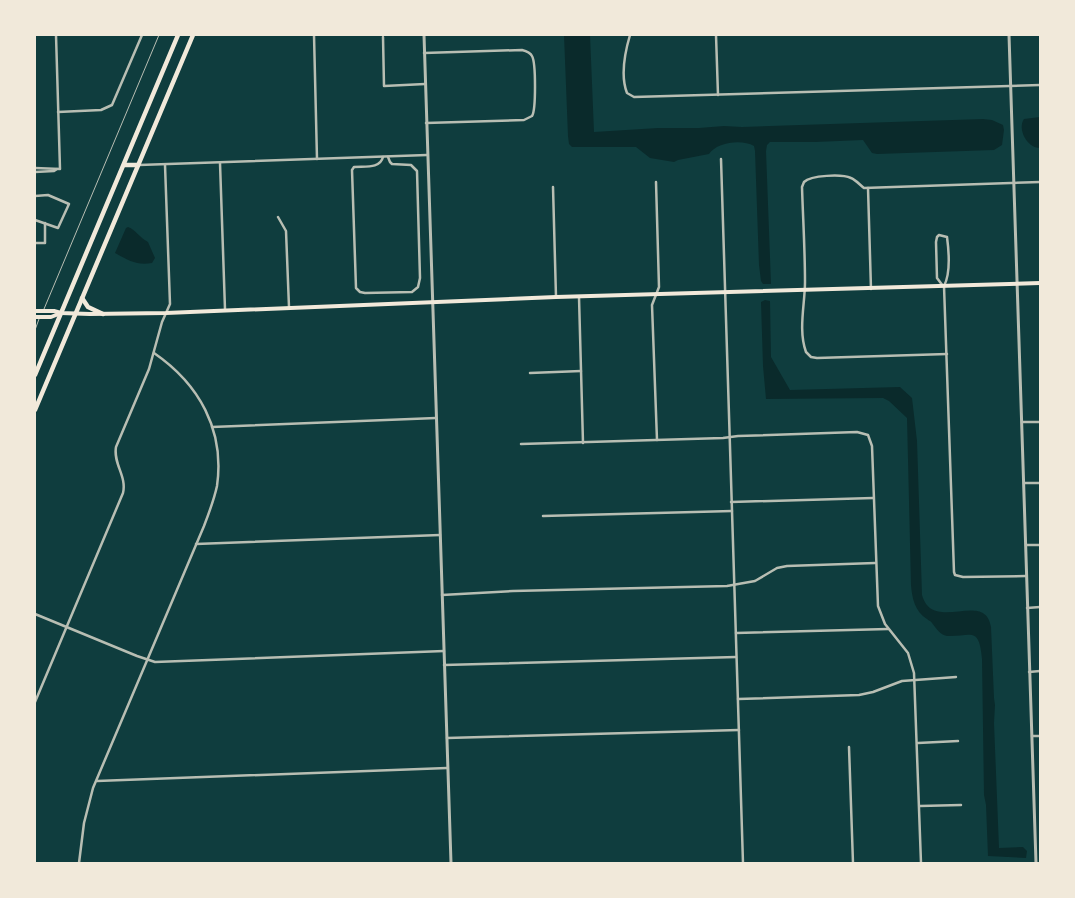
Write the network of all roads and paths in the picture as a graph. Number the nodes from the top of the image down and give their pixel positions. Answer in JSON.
{"nodes":[{"id":1,"x":56,"y":35,"type":"edge"},
{"id":2,"x":142,"y":35,"type":"edge"},
{"id":3,"x":159,"y":35,"type":"edge"},
{"id":4,"x":178,"y":35,"type":"edge"},
{"id":5,"x":193,"y":35,"type":"edge"},
{"id":6,"x":314,"y":35,"type":"edge"},
{"id":7,"x":424,"y":35,"type":"edge"},
{"id":8,"x":630,"y":35,"type":"edge"},
{"id":9,"x":716,"y":35,"type":"edge"},
{"id":10,"x":1009,"y":35,"type":"edge"},
{"id":11,"x":383,"y":36,"type":"dead end"},
{"id":12,"x":424,"y":53,"type":"junction"},
{"id":13,"x":425,"y":84,"type":"junction"},
{"id":14,"x":1040,"y":85,"type":"edge"},
{"id":15,"x":1011,"y":86,"type":"junction"},
{"id":16,"x":718,"y":95,"type":"junction"},
{"id":17,"x":58,"y":112,"type":"junction"},
{"id":18,"x":426,"y":123,"type":"junction"},
{"id":19,"x":427,"y":155,"type":"junction"},
{"id":20,"x":383,"y":157,"type":"junction"},
{"id":21,"x":388,"y":157,"type":"junction"},
{"id":22,"x":317,"y":159,"type":"junction"},
{"id":23,"x":721,"y":159,"type":"dead end"},
{"id":24,"x":220,"y":162,"type":"junction"},
{"id":25,"x":124,"y":165,"type":"junction"},
{"id":26,"x":138,"y":165,"type":"junction"},
{"id":27,"x":165,"y":165,"type":"junction"},
{"id":28,"x":35,"y":168,"type":"edge"},
{"id":29,"x":58,"y":169,"type":"junction"},
{"id":30,"x":35,"y":172,"type":"edge"},
{"id":31,"x":656,"y":182,"type":"dead end"},
{"id":32,"x":1040,"y":182,"type":"edge"},
{"id":33,"x":1014,"y":183,"type":"junction"},
{"id":34,"x":553,"y":187,"type":"dead end"},
{"id":35,"x":868,"y":188,"type":"junction"},
{"id":36,"x":35,"y":196,"type":"edge"},
{"id":37,"x":278,"y":218,"type":"dead end"},
{"id":38,"x":35,"y":220,"type":"edge"},
{"id":39,"x":45,"y":223,"type":"junction"},
{"id":40,"x":35,"y":243,"type":"edge"},
{"id":41,"x":1018,"y":283,"type":"junction"},
{"id":42,"x":1040,"y":283,"type":"edge"},
{"id":43,"x":944,"y":286,"type":"junction"},
{"id":44,"x":871,"y":288,"type":"junction"},
{"id":45,"x":804,"y":290,"type":"junction"},
{"id":46,"x":725,"y":292,"type":"junction"},
{"id":47,"x":656,"y":295,"type":"junction"},
{"id":48,"x":556,"y":297,"type":"junction"},
{"id":49,"x":579,"y":297,"type":"junction"},
{"id":50,"x":82,"y":298,"type":"junction"},
{"id":51,"x":432,"y":302,"type":"junction"},
{"id":52,"x":289,"y":307,"type":"junction"},
{"id":53,"x":225,"y":309,"type":"junction"},
{"id":54,"x":35,"y":311,"type":"edge"},
{"id":55,"x":43,"y":311,"type":"junction"},
{"id":56,"x":61,"y":313,"type":"junction"},
{"id":57,"x":166,"y":313,"type":"junction"},
{"id":58,"x":75,"y":314,"type":"junction"},
{"id":59,"x":103,"y":314,"type":"junction"},
{"id":60,"x":38,"y":317,"type":"edge"},
{"id":61,"x":35,"y":330,"type":"edge"},
{"id":62,"x":154,"y":353,"type":"junction"},
{"id":63,"x":947,"y":354,"type":"junction"},
{"id":64,"x":581,"y":371,"type":"junction"},
{"id":65,"x":530,"y":372,"type":"dead end"},
{"id":66,"x":35,"y":375,"type":"edge"},
{"id":67,"x":35,"y":410,"type":"edge"},
{"id":68,"x":436,"y":418,"type":"junction"},
{"id":69,"x":1022,"y":422,"type":"junction"},
{"id":70,"x":1040,"y":422,"type":"edge"},
{"id":71,"x":212,"y":427,"type":"junction"},
{"id":72,"x":730,"y":437,"type":"junction"},
{"id":73,"x":656,"y":440,"type":"junction"},
{"id":74,"x":583,"y":443,"type":"junction"},
{"id":75,"x":521,"y":444,"type":"dead end"},
{"id":76,"x":1040,"y":483,"type":"edge"},
{"id":77,"x":1023,"y":484,"type":"junction"},
{"id":78,"x":874,"y":498,"type":"junction"},
{"id":79,"x":731,"y":502,"type":"junction"},
{"id":80,"x":732,"y":511,"type":"junction"},
{"id":81,"x":543,"y":516,"type":"dead end"},
{"id":82,"x":440,"y":534,"type":"junction"},
{"id":83,"x":196,"y":544,"type":"junction"},
{"id":84,"x":1026,"y":545,"type":"junction"},
{"id":85,"x":1040,"y":545,"type":"edge"},
{"id":86,"x":876,"y":563,"type":"junction"},
{"id":87,"x":1026,"y":576,"type":"junction"},
{"id":88,"x":734,"y":585,"type":"junction"},
{"id":89,"x":442,"y":595,"type":"junction"},
{"id":90,"x":1040,"y":607,"type":"edge"},
{"id":91,"x":1027,"y":608,"type":"junction"},
{"id":92,"x":35,"y":615,"type":"edge"},
{"id":93,"x":66,"y":627,"type":"junction"},
{"id":94,"x":888,"y":628,"type":"junction"},
{"id":95,"x":736,"y":633,"type":"junction"},
{"id":96,"x":444,"y":652,"type":"junction"},
{"id":97,"x":736,"y":657,"type":"junction"},
{"id":98,"x":148,"y":660,"type":"junction"},
{"id":99,"x":444,"y":666,"type":"junction"},
{"id":100,"x":1040,"y":671,"type":"edge"},
{"id":101,"x":1029,"y":672,"type":"junction"},
{"id":102,"x":956,"y":677,"type":"dead end"},
{"id":103,"x":915,"y":679,"type":"junction"},
{"id":104,"x":738,"y":699,"type":"junction"},
{"id":105,"x":35,"y":702,"type":"edge"},
{"id":106,"x":739,"y":730,"type":"junction"},
{"id":107,"x":1032,"y":736,"type":"junction"},
{"id":108,"x":1040,"y":736,"type":"edge"},
{"id":109,"x":447,"y":738,"type":"junction"},
{"id":110,"x":958,"y":741,"type":"dead end"},
{"id":111,"x":918,"y":743,"type":"junction"},
{"id":112,"x":849,"y":747,"type":"dead end"},
{"id":113,"x":447,"y":768,"type":"junction"},
{"id":114,"x":96,"y":781,"type":"junction"},
{"id":115,"x":1034,"y":800,"type":"junction"},
{"id":116,"x":1040,"y":800,"type":"edge"},
{"id":117,"x":961,"y":805,"type":"dead end"},
{"id":118,"x":920,"y":806,"type":"junction"},
{"id":119,"x":79,"y":863,"type":"edge"},
{"id":120,"x":451,"y":863,"type":"edge"},
{"id":121,"x":743,"y":863,"type":"edge"},
{"id":122,"x":853,"y":863,"type":"edge"},
{"id":123,"x":921,"y":863,"type":"edge"},
{"id":124,"x":1036,"y":863,"type":"edge"}],
"edges":[{"from":1,"to":17,"type":"street"},
{"from":2,"to":17,"type":"street"},
{"from":3,"to":55,"type":"lane"},
{"from":4,"to":25,"type":"highway"},
{"from":5,"to":26,"type":"highway"},
{"from":6,"to":22,"type":"street"},
{"from":7,"to":12,"type":"street"},
{"from":8,"to":16,"type":"street"},
{"from":9,"to":16,"type":"street"},
{"from":10,"to":15,"type":"street"},
{"from":11,"to":13,"type":"street"},
{"from":12,"to":13,"type":"street"},
{"from":12,"to":18,"type":"street"},
{"from":13,"to":18,"type":"street"},
{"from":14,"to":15,"type":"street"},
{"from":15,"to":16,"type":"street"},
{"from":15,"to":33,"type":"street"},
{"from":17,"to":29,"type":"street"},
{"from":18,"to":19,"type":"street"},
{"from":19,"to":21,"type":"street"},
{"from":19,"to":51,"type":"street"},
{"from":20,"to":21,"type":"street"},
{"from":20,"to":21,"type":"street"},
{"from":20,"to":22,"type":"street"},
{"from":22,"to":24,"type":"street"},
{"from":23,"to":46,"type":"street"},
{"from":24,"to":27,"type":"street"},
{"from":24,"to":53,"type":"street"},
{"from":25,"to":26,"type":"highway"},
{"from":25,"to":56,"type":"highway"},
{"from":26,"to":27,"type":"street"},
{"from":26,"to":50,"type":"highway"},
{"from":27,"to":57,"type":"street"},
{"from":28,"to":29,"type":"street"},
{"from":29,"to":30,"type":"street"},
{"from":31,"to":47,"type":"street"},
{"from":32,"to":33,"type":"street"},
{"from":33,"to":35,"type":"street"},
{"from":33,"to":41,"type":"street"},
{"from":34,"to":48,"type":"street"},
{"from":35,"to":44,"type":"street"},
{"from":35,"to":45,"type":"street"},
{"from":36,"to":39,"type":"street"},
{"from":37,"to":52,"type":"street"},
{"from":38,"to":39,"type":"street"},
{"from":39,"to":40,"type":"street"},
{"from":41,"to":42,"type":"main road"},
{"from":41,"to":43,"type":"main road"},
{"from":41,"to":69,"type":"street"},
{"from":43,"to":43,"type":"street"},
{"from":43,"to":44,"type":"main road"},
{"from":43,"to":63,"type":"street"},
{"from":44,"to":45,"type":"main road"},
{"from":45,"to":46,"type":"main road"},
{"from":45,"to":63,"type":"street"},
{"from":46,"to":47,"type":"main road"},
{"from":46,"to":72,"type":"street"},
{"from":47,"to":49,"type":"main road"},
{"from":47,"to":73,"type":"street"},
{"from":48,"to":49,"type":"main road"},
{"from":48,"to":51,"type":"main road"},
{"from":49,"to":64,"type":"street"},
{"from":50,"to":58,"type":"highway"},
{"from":50,"to":59,"type":"highway"},
{"from":51,"to":52,"type":"main road"},
{"from":51,"to":68,"type":"street"},
{"from":52,"to":53,"type":"main road"},
{"from":53,"to":57,"type":"main road"},
{"from":54,"to":55,"type":"main road"},
{"from":55,"to":56,"type":"main road"},
{"from":55,"to":60,"type":"lane"},
{"from":56,"to":58,"type":"main road"},
{"from":56,"to":60,"type":"main road"},
{"from":56,"to":66,"type":"highway"},
{"from":57,"to":59,"type":"main road"},
{"from":57,"to":62,"type":"street"},
{"from":58,"to":59,"type":"main road"},
{"from":58,"to":67,"type":"highway"},
{"from":60,"to":61,"type":"lane"},
{"from":62,"to":71,"type":"street"},
{"from":62,"to":93,"type":"street"},
{"from":63,"to":87,"type":"street"},
{"from":64,"to":65,"type":"street"},
{"from":64,"to":74,"type":"street"},
{"from":68,"to":71,"type":"street"},
{"from":68,"to":82,"type":"street"},
{"from":69,"to":70,"type":"street"},
{"from":69,"to":77,"type":"street"},
{"from":71,"to":83,"type":"street"},
{"from":72,"to":73,"type":"street"},
{"from":72,"to":78,"type":"street"},
{"from":72,"to":79,"type":"street"},
{"from":73,"to":74,"type":"street"},
{"from":74,"to":75,"type":"street"},
{"from":76,"to":77,"type":"street"},
{"from":77,"to":84,"type":"street"},
{"from":78,"to":79,"type":"street"},
{"from":78,"to":86,"type":"street"},
{"from":79,"to":80,"type":"street"},
{"from":80,"to":81,"type":"street"},
{"from":80,"to":88,"type":"street"},
{"from":82,"to":83,"type":"street"},
{"from":82,"to":89,"type":"street"},
{"from":83,"to":98,"type":"street"},
{"from":84,"to":85,"type":"street"},
{"from":84,"to":87,"type":"street"},
{"from":86,"to":88,"type":"street"},
{"from":86,"to":94,"type":"street"},
{"from":87,"to":91,"type":"street"},
{"from":88,"to":89,"type":"street"},
{"from":88,"to":95,"type":"street"},
{"from":89,"to":96,"type":"street"},
{"from":90,"to":91,"type":"street"},
{"from":91,"to":101,"type":"street"},
{"from":92,"to":93,"type":"street"},
{"from":93,"to":98,"type":"street"},
{"from":93,"to":105,"type":"street"},
{"from":94,"to":95,"type":"street"},
{"from":94,"to":103,"type":"street"},
{"from":95,"to":97,"type":"street"},
{"from":96,"to":98,"type":"street"},
{"from":96,"to":99,"type":"street"},
{"from":97,"to":99,"type":"street"},
{"from":97,"to":104,"type":"street"},
{"from":98,"to":114,"type":"street"},
{"from":99,"to":109,"type":"street"},
{"from":100,"to":101,"type":"street"},
{"from":101,"to":107,"type":"street"},
{"from":102,"to":103,"type":"street"},
{"from":103,"to":104,"type":"street"},
{"from":103,"to":111,"type":"street"},
{"from":104,"to":106,"type":"street"},
{"from":106,"to":109,"type":"street"},
{"from":106,"to":121,"type":"street"},
{"from":107,"to":108,"type":"street"},
{"from":107,"to":115,"type":"street"},
{"from":109,"to":113,"type":"street"},
{"from":110,"to":111,"type":"street"},
{"from":111,"to":118,"type":"street"},
{"from":112,"to":122,"type":"street"},
{"from":113,"to":114,"type":"street"},
{"from":113,"to":120,"type":"street"},
{"from":114,"to":119,"type":"street"},
{"from":115,"to":116,"type":"street"},
{"from":115,"to":124,"type":"street"},
{"from":117,"to":118,"type":"street"},
{"from":118,"to":123,"type":"street"}]}
